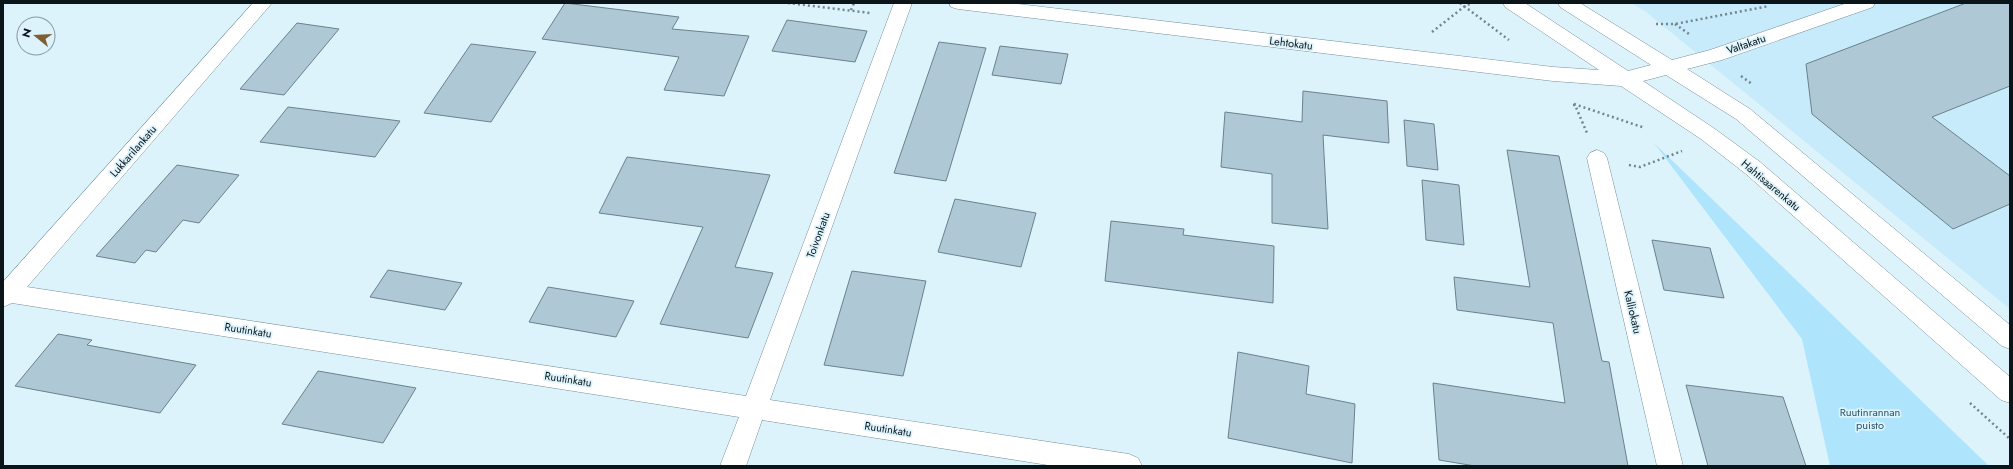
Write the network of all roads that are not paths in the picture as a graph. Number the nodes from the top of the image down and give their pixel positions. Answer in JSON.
{"nodes":[{"id":1,"x":263,"y":3,"type":"edge"},
{"id":2,"x":903,"y":3,"type":"edge"},
{"id":3,"x":958,"y":3,"type":"edge"},
{"id":4,"x":1512,"y":3,"type":"edge"},
{"id":5,"x":1567,"y":3,"type":"edge"},
{"id":6,"x":1866,"y":3,"type":"edge"},
{"id":7,"x":1671,"y":68,"type":"junction"},
{"id":8,"x":1625,"y":79,"type":"junction"},
{"id":9,"x":1597,"y":158,"type":"road end"},
{"id":10,"x":5,"y":296,"type":"edge"},
{"id":11,"x":2010,"y":339,"type":"edge"},
{"id":12,"x":2010,"y":392,"type":"edge"},
{"id":13,"x":754,"y":408,"type":"junction"},
{"id":14,"x":733,"y":466,"type":"edge"},
{"id":15,"x":1129,"y":466,"type":"edge"},
{"id":16,"x":1670,"y":466,"type":"edge"}],
"edges":[{"from":1,"to":10,"type":"street","name":"Lukkarilankatu"},
{"from":2,"to":13,"type":"street","name":"Toivonkatu"},
{"from":3,"to":8,"type":"street","name":"Lehtokatu"},
{"from":4,"to":8,"type":"street","name":"Hahtisaarenkatu"},
{"from":5,"to":7,"type":"street"},
{"from":6,"to":7,"type":"street","name":"Valtakatu"},
{"from":7,"to":8,"type":"street","name":"Valtakatu"},
{"from":7,"to":11,"type":"street"},
{"from":8,"to":12,"type":"street","name":"Hahtisaarenkatu"},
{"from":9,"to":16,"type":"street","name":"Kalliokatu"},
{"from":10,"to":13,"type":"street","name":"Ruutinkatu"},
{"from":13,"to":14,"type":"street","name":"Toivonkatu"},
{"from":13,"to":15,"type":"street","name":"Ruutinkatu"}]}
